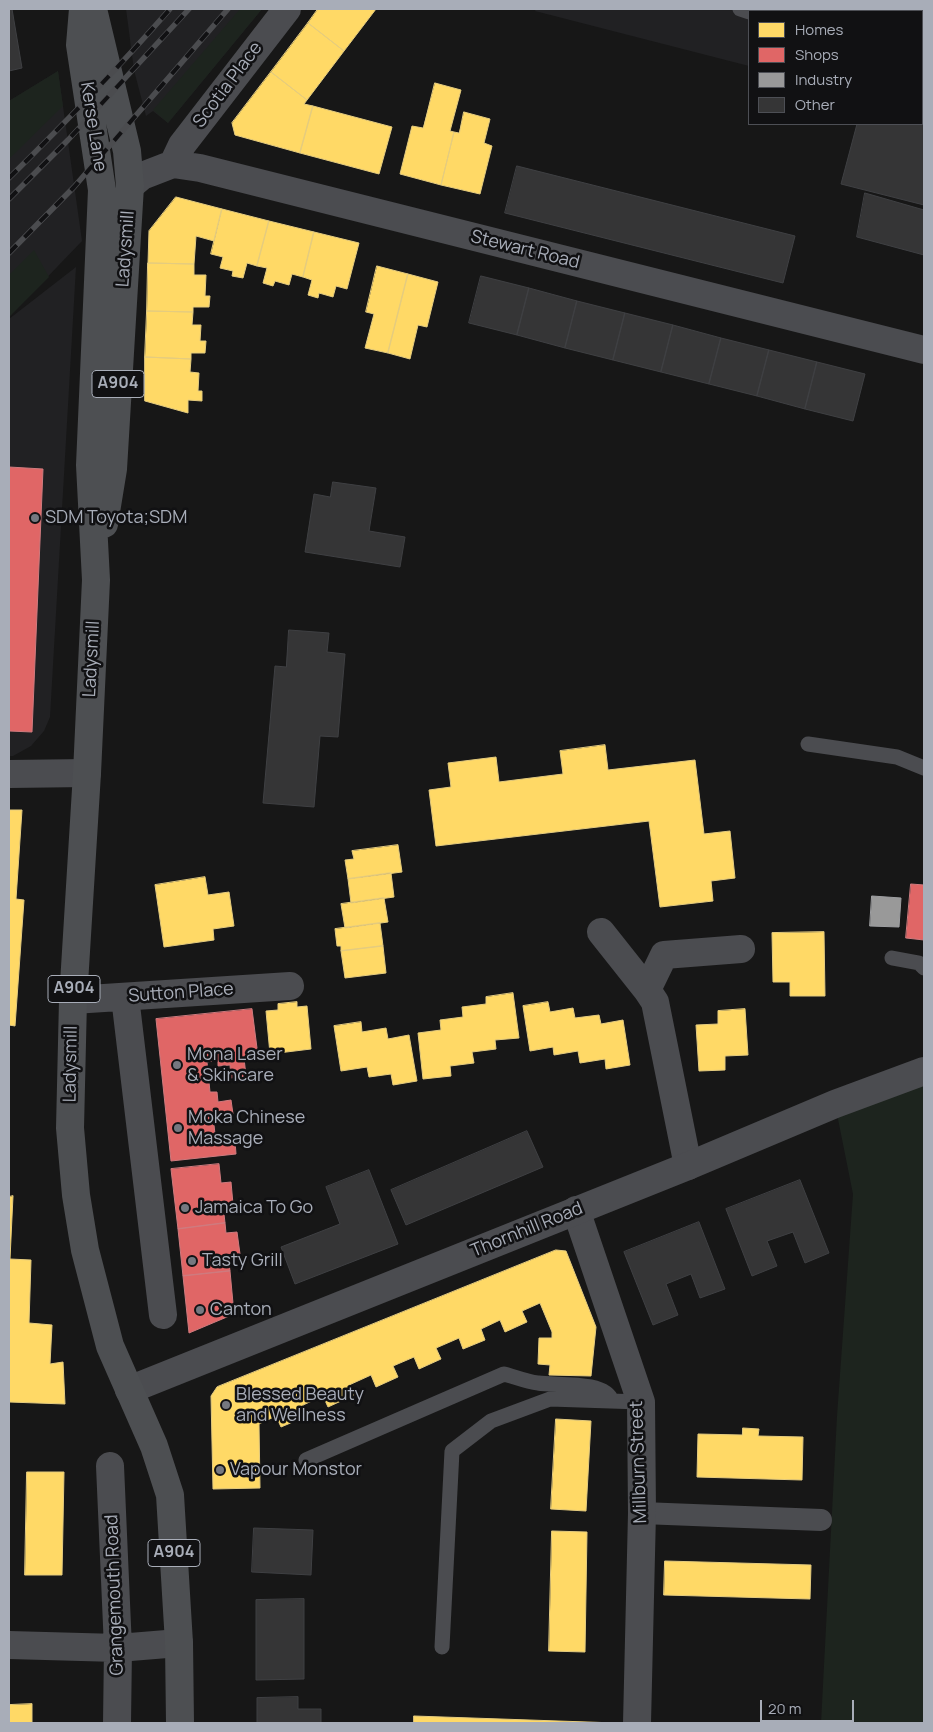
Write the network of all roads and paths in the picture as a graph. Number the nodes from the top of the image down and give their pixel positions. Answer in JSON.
{"nodes":[{"id":1,"x":83,"y":9,"type":"edge"},
{"id":2,"x":93,"y":9,"type":"edge"},
{"id":3,"x":287,"y":9,"type":"edge"},
{"id":4,"x":173,"y":164,"type":"junction"},
{"id":5,"x":130,"y":186,"type":"junction"},
{"id":6,"x":99,"y":245,"type":"joint"},
{"id":7,"x":924,"y":350,"type":"edge"},
{"id":8,"x":96,"y":580,"type":"junction"},
{"id":9,"x":808,"y":744,"type":"dead end"},
{"id":10,"x":924,"y":768,"type":"edge"},
{"id":11,"x":87,"y":773,"type":"junction"},
{"id":12,"x":9,"y":774,"type":"edge"},
{"id":13,"x":601,"y":932,"type":"dead end"},
{"id":14,"x":741,"y":949,"type":"dead end"},
{"id":15,"x":892,"y":958,"type":"dead end"},
{"id":16,"x":924,"y":968,"type":"edge"},
{"id":17,"x":290,"y":986,"type":"dead end"},
{"id":18,"x":646,"y":990,"type":"junction"},
{"id":19,"x":125,"y":998,"type":"junction"},
{"id":20,"x":73,"y":1000,"type":"junction"},
{"id":21,"x":924,"y":1071,"type":"edge"},
{"id":22,"x":688,"y":1166,"type":"junction"},
{"id":23,"x":576,"y":1210,"type":"junction"},
{"id":24,"x":164,"y":1315,"type":"dead end"},
{"id":25,"x":129,"y":1390,"type":"junction"},
{"id":26,"x":612,"y":1401,"type":"junction"},
{"id":27,"x":641,"y":1402,"type":"junction"},
{"id":28,"x":306,"y":1460,"type":"dead end"},
{"id":29,"x":110,"y":1466,"type":"dead end"},
{"id":30,"x":642,"y":1514,"type":"junction"},
{"id":31,"x":821,"y":1520,"type":"dead end"},
{"id":32,"x":179,"y":1644,"type":"junction"},
{"id":33,"x":9,"y":1645,"type":"edge"},
{"id":34,"x":442,"y":1647,"type":"dead end"},
{"id":35,"x":118,"y":1648,"type":"junction"},
{"id":36,"x":118,"y":1723,"type":"edge"},
{"id":37,"x":180,"y":1723,"type":"edge"},
{"id":38,"x":637,"y":1723,"type":"edge"}],
"edges":[{"from":1,"to":6,"type":"main road","name":"Kerse Lane","number":"A904"},
{"from":2,"to":5,"type":"main road","name":"Kerse Lane","number":"A904"},
{"from":3,"to":4,"type":"street","name":"Scotia Place"},
{"from":4,"to":5,"type":"street","name":"Stewart Road"},
{"from":4,"to":7,"type":"street","name":"Stewart Road"},
{"from":5,"to":8,"type":"main road","name":"Ladysmill","number":"A904"},
{"from":6,"to":8,"type":"main road","name":"Ladysmill","number":"A904"},
{"from":8,"to":11,"type":"main road","name":"Ladysmill","number":"A904"},
{"from":9,"to":10,"type":"lane"},
{"from":11,"to":12,"type":"street"},
{"from":11,"to":20,"type":"main road","name":"Ladysmill","number":"A904"},
{"from":13,"to":18,"type":"street"},
{"from":14,"to":18,"type":"street"},
{"from":15,"to":16,"type":"lane"},
{"from":17,"to":19,"type":"street","name":"Sutton Place"},
{"from":18,"to":22,"type":"street"},
{"from":19,"to":20,"type":"street","name":"Sutton Place"},
{"from":19,"to":24,"type":"street"},
{"from":20,"to":25,"type":"main road","name":"Ladysmill","number":"A904"},
{"from":21,"to":22,"type":"street","name":"Thornhill Road"},
{"from":22,"to":23,"type":"street","name":"Thornhill Road"},
{"from":23,"to":25,"type":"street","name":"Thornhill Road"},
{"from":23,"to":27,"type":"street","name":"Millburn Street"},
{"from":25,"to":32,"type":"main road","number":"A904"},
{"from":26,"to":27,"type":"lane"},
{"from":26,"to":28,"type":"lane"},
{"from":26,"to":34,"type":"lane"},
{"from":27,"to":30,"type":"street","name":"Millburn Street"},
{"from":29,"to":35,"type":"street","name":"Grangemouth Road"},
{"from":30,"to":31,"type":"street"},
{"from":30,"to":38,"type":"street","name":"Millburn Street"},
{"from":32,"to":35,"type":"street"},
{"from":32,"to":37,"type":"main road","number":"A904"},
{"from":33,"to":35,"type":"street"},
{"from":35,"to":36,"type":"street","name":"Grangemouth Road"}]}
